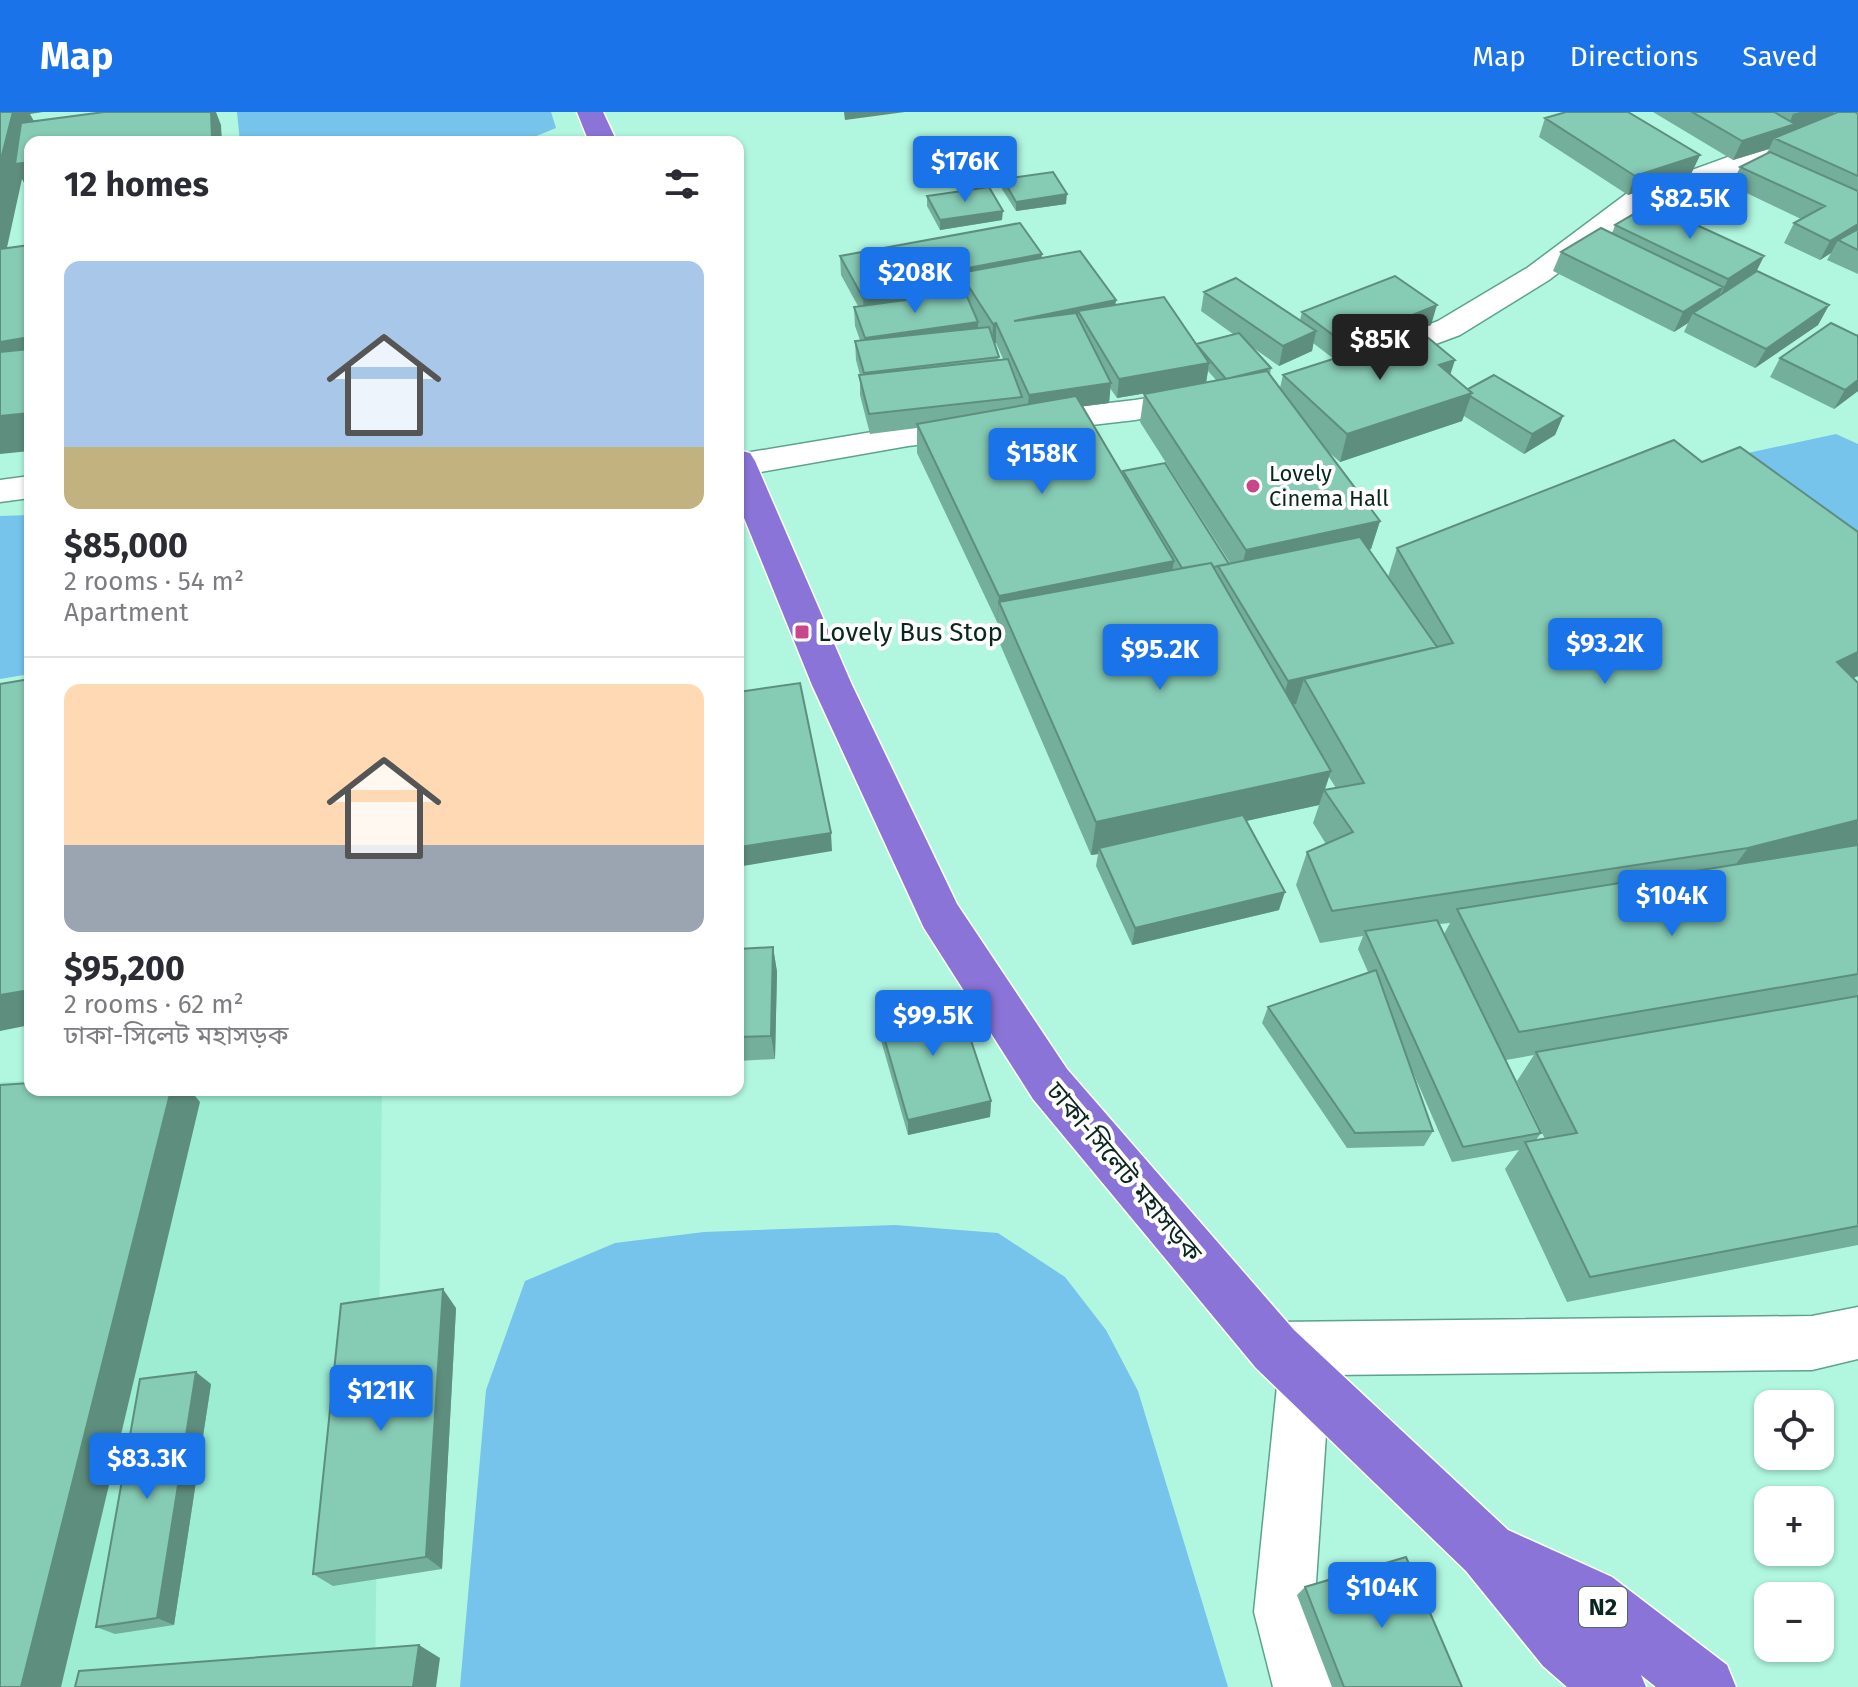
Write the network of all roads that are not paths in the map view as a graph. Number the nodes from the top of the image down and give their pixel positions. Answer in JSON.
{"nodes":[{"id":1,"x":590,"y":112,"type":"edge"},
{"id":2,"x":1858,"y":114,"type":"edge"},
{"id":3,"x":600,"y":136,"type":"edge"},
{"id":4,"x":1348,"y":367,"type":"edge"},
{"id":5,"x":1227,"y":395,"type":"edge"},
{"id":6,"x":744,"y":462,"type":"edge"},
{"id":7,"x":744,"y":475,"type":"edge"},
{"id":8,"x":24,"y":488,"type":"edge"},
{"id":9,"x":0,"y":491,"type":"edge"},
{"id":10,"x":1858,"y":1333,"type":"edge"},
{"id":11,"x":1290,"y":1364,"type":"junction"},
{"id":12,"x":1487,"y":1550,"type":"junction"},
{"id":13,"x":1304,"y":1687,"type":"edge"},
{"id":14,"x":1615,"y":1687,"type":"edge"},
{"id":15,"x":1705,"y":1687,"type":"edge"}],
"edges":[{"from":1,"to":3,"type":"highway"},
{"from":2,"to":4,"type":"street"},
{"from":5,"to":6,"type":"street"},
{"from":7,"to":11,"type":"highway","name":"ঢাকা-সিলেট মহাসড়ক","number":"N2"},
{"from":8,"to":9,"type":"street"},
{"from":10,"to":11,"type":"street"},
{"from":11,"to":12,"type":"highway","name":"ঢাকা-সিলেট মহাসড়ক","number":"N2"},
{"from":11,"to":13,"type":"street"},
{"from":12,"to":14,"type":"highway","name":"ঢাকা-সিলেট মহাসড়ক","number":"N2"},
{"from":12,"to":15,"type":"highway","name":"ঢাকা-সিলেট মহাসড়ক","number":"N2"}]}
